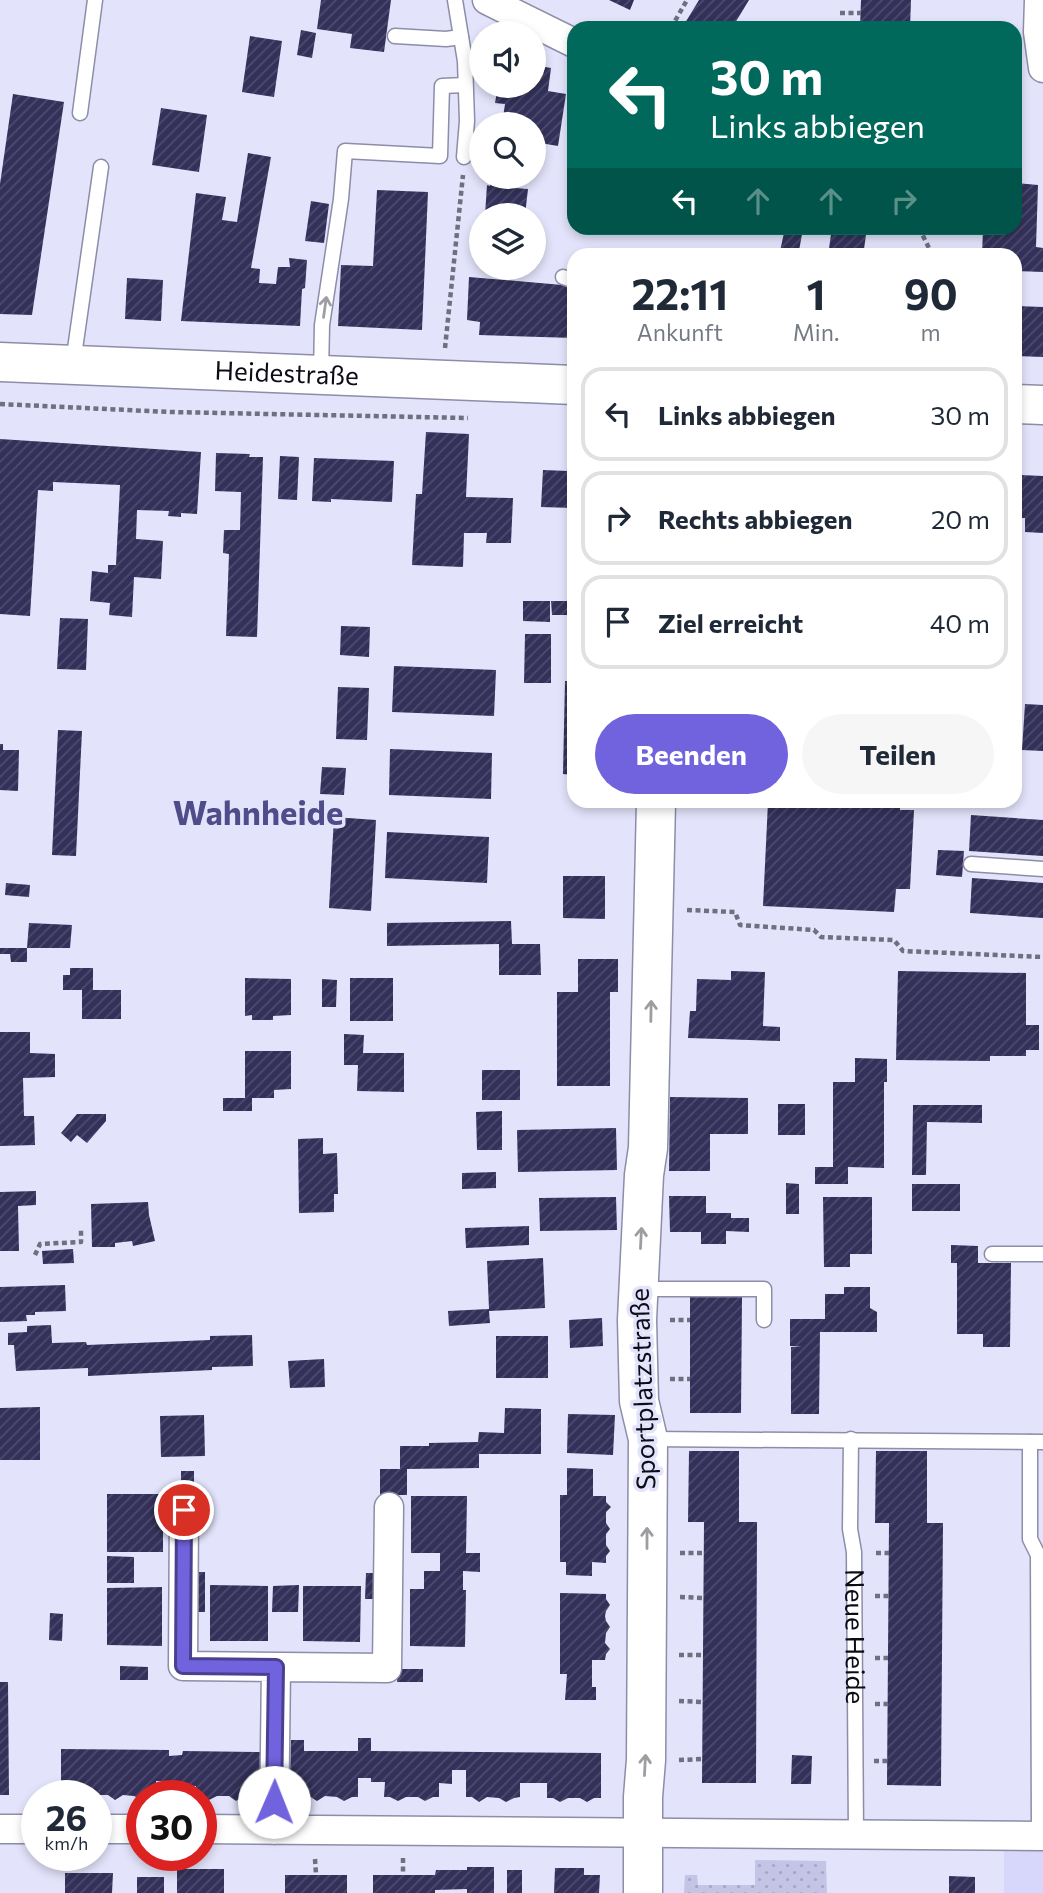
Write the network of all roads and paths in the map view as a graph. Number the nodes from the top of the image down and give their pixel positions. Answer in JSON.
{"nodes":[{"id":1,"x":95,"y":0,"type":"edge"},
{"id":2,"x":455,"y":0,"type":"edge"},
{"id":3,"x":487,"y":0,"type":"edge"},
{"id":4,"x":688,"y":0,"type":"edge"},
{"id":5,"x":1039,"y":0,"type":"edge"},
{"id":6,"x":696,"y":4,"type":"dead end"},
{"id":7,"x":840,"y":13,"type":"dead end"},
{"id":8,"x":861,"y":13,"type":"dead end"},
{"id":9,"x":675,"y":21,"type":"edge"},
{"id":10,"x":395,"y":36,"type":"dead end"},
{"id":11,"x":461,"y":37,"type":"junction"},
{"id":12,"x":567,"y":40,"type":"edge"},
{"id":13,"x":1043,"y":68,"type":"edge"},
{"id":14,"x":466,"y":85,"type":"junction"},
{"id":15,"x":80,"y":113,"type":"dead end"},
{"id":16,"x":464,"y":157,"type":"joint"},
{"id":17,"x":101,"y":167,"type":"dead end"},
{"id":18,"x":0,"y":362,"type":"edge"},
{"id":19,"x":73,"y":365,"type":"junction"},
{"id":20,"x":321,"y":375,"type":"junction"},
{"id":21,"x":442,"y":380,"type":"junction"},
{"id":22,"x":567,"y":385,"type":"edge"},
{"id":23,"x":0,"y":404,"type":"edge"},
{"id":24,"x":1022,"y":404,"type":"edge"},
{"id":25,"x":1043,"y":405,"type":"edge"},
{"id":26,"x":474,"y":418,"type":"dead end"},
{"id":27,"x":656,"y":808,"type":"edge"},
{"id":28,"x":971,"y":864,"type":"dead end"},
{"id":29,"x":1043,"y":869,"type":"edge"},
{"id":30,"x":652,"y":909,"type":"junction"},
{"id":31,"x":1043,"y":957,"type":"edge"},
{"id":32,"x":81,"y":1230,"type":"dead end"},
{"id":33,"x":992,"y":1254,"type":"dead end"},
{"id":34,"x":1043,"y":1254,"type":"edge"},
{"id":35,"x":35,"y":1255,"type":"dead end"},
{"id":36,"x":639,"y":1289,"type":"junction"},
{"id":37,"x":764,"y":1320,"type":"dead end"},
{"id":38,"x":648,"y":1439,"type":"junction"},
{"id":39,"x":851,"y":1439,"type":"junction"},
{"id":40,"x":1037,"y":1442,"type":"edge"},
{"id":41,"x":389,"y":1507,"type":"dead end"},
{"id":42,"x":184,"y":1510,"type":"dead end"},
{"id":43,"x":276,"y":1667,"type":"junction"},
{"id":44,"x":0,"y":1829,"type":"edge"},
{"id":45,"x":21,"y":1829,"type":"edge"},
{"id":46,"x":217,"y":1829,"type":"edge"},
{"id":47,"x":274,"y":1830,"type":"junction"},
{"id":48,"x":643,"y":1833,"type":"junction"},
{"id":49,"x":856,"y":1835,"type":"junction"},
{"id":50,"x":1041,"y":1836,"type":"edge"},
{"id":51,"x":643,"y":1893,"type":"edge"}],
"edges":[{"from":1,"to":15,"type":"lane"},
{"from":2,"to":11,"type":"lane"},
{"from":3,"to":12,"type":"street"},
{"from":4,"to":6,"type":"path"},
{"from":4,"to":9,"type":"path"},
{"from":5,"to":13,"type":"street"},
{"from":7,"to":8,"type":"path"},
{"from":10,"to":11,"type":"lane"},
{"from":11,"to":14,"type":"lane"},
{"from":14,"to":16,"type":"lane"},
{"from":20,"to":14,"type":"lane","one_way":true},
{"from":16,"to":21,"type":"path"},
{"from":17,"to":19,"type":"lane"},
{"from":18,"to":19,"type":"main road","name":"Heidestraße"},
{"from":19,"to":20,"type":"main road","name":"Heidestraße"},
{"from":20,"to":21,"type":"main road","name":"Heidestraße"},
{"from":21,"to":22,"type":"main road","name":"Heidestraße"},
{"from":23,"to":26,"type":"path"},
{"from":24,"to":25,"type":"main road"},
{"from":27,"to":30,"type":"main road","name":"Sportplatzstraße"},
{"from":28,"to":29,"type":"lane"},
{"from":30,"to":31,"type":"path"},
{"from":36,"to":30,"type":"main road","name":"Sportplatzstraße","one_way":true},
{"from":32,"to":35,"type":"path"},
{"from":33,"to":34,"type":"lane"},
{"from":36,"to":37,"type":"lane"},
{"from":36,"to":38,"type":"main road","name":"Sportplatzstraße"},
{"from":38,"to":39,"type":"lane"},
{"from":48,"to":38,"type":"main road","name":"Sportplatzstraße","one_way":true},
{"from":39,"to":40,"type":"lane"},
{"from":39,"to":49,"type":"lane","name":"Neue Heide"},
{"from":40,"to":50,"type":"lane"},
{"from":41,"to":43,"type":"street"},
{"from":42,"to":43,"type":"street"},
{"from":43,"to":47,"type":"street"},
{"from":44,"to":45,"type":"street"},
{"from":46,"to":47,"type":"street"},
{"from":47,"to":48,"type":"street"},
{"from":48,"to":49,"type":"street"},
{"from":48,"to":51,"type":"main road","name":"Sportplatzstraße"},
{"from":49,"to":50,"type":"street"}]}
